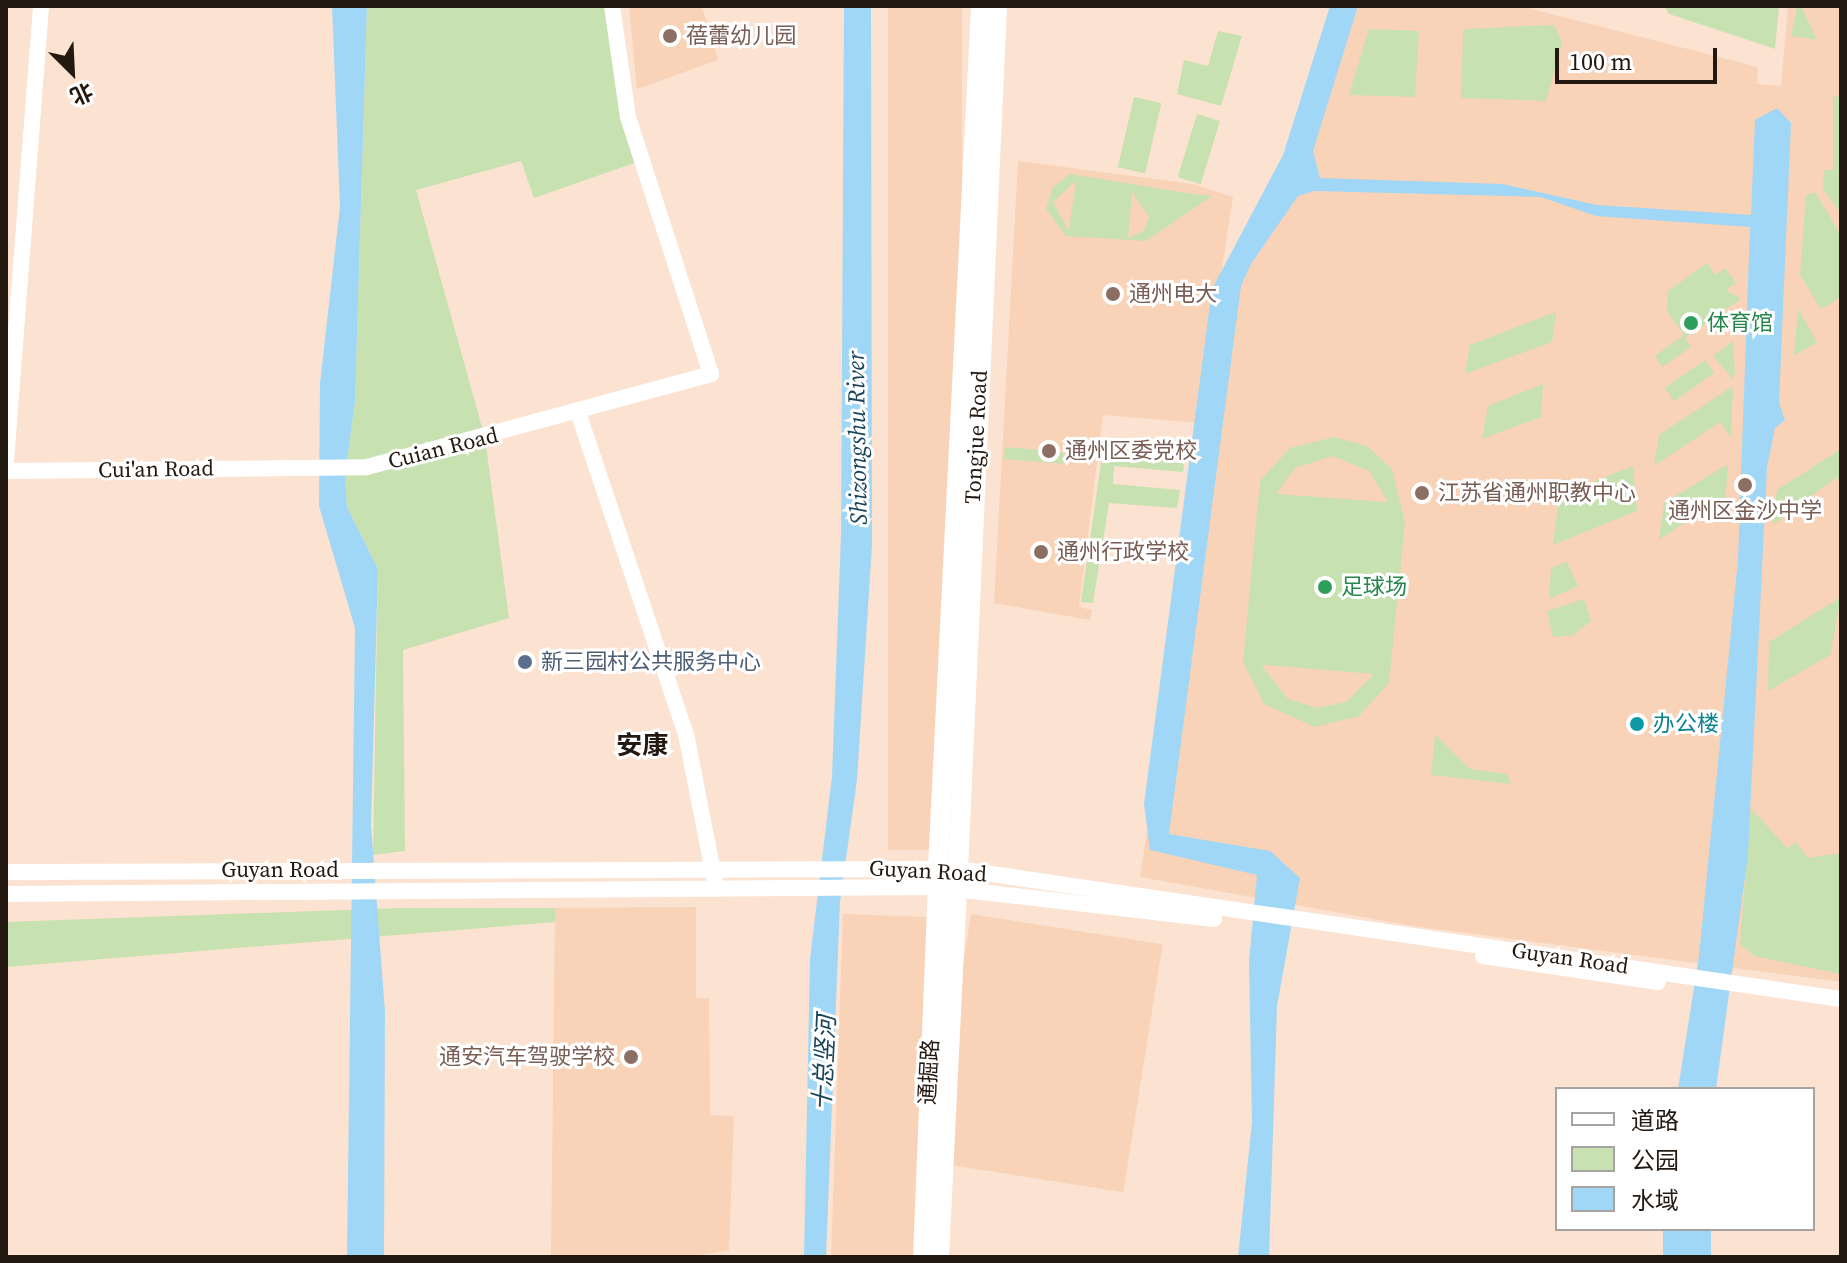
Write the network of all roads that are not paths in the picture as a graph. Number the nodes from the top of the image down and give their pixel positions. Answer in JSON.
{"nodes":[{"id":1,"x":41,"y":6,"type":"edge"},
{"id":2,"x":612,"y":6,"type":"edge"},
{"id":3,"x":981,"y":6,"type":"edge"},
{"id":4,"x":997,"y":6,"type":"edge"},
{"id":5,"x":578,"y":412,"type":"junction"},
{"id":6,"x":6,"y":461,"type":"edge"},
{"id":7,"x":306,"y":467,"type":"joint"},
{"id":8,"x":6,"y":471,"type":"edge"},
{"id":9,"x":714,"y":871,"type":"junction"},
{"id":10,"x":6,"y":872,"type":"edge"},
{"id":11,"x":340,"y":878,"type":"junction"},
{"id":12,"x":385,"y":878,"type":"junction"},
{"id":13,"x":948,"y":878,"type":"junction"},
{"id":14,"x":716,"y":891,"type":"junction"},
{"id":15,"x":6,"y":894,"type":"edge"},
{"id":16,"x":1734,"y":988,"type":"junction"},
{"id":17,"x":1841,"y":999,"type":"edge"},
{"id":18,"x":1841,"y":1009,"type":"edge"},
{"id":19,"x":923,"y":1257,"type":"edge"},
{"id":20,"x":939,"y":1257,"type":"edge"}],
"edges":[{"from":1,"to":6,"type":"street"},
{"from":2,"to":5,"type":"street","name":"Cuian Road"},
{"from":3,"to":13,"type":"main road","name":"Tongjue Road"},
{"from":4,"to":13,"type":"main road","name":"Tongjue Road"},
{"from":5,"to":7,"type":"street","name":"Cuian Road"},
{"from":5,"to":9,"type":"street"},
{"from":7,"to":8,"type":"street","name":"Cui'an Road"},
{"from":9,"to":12,"type":"street","name":"Guyan Road"},
{"from":9,"to":13,"type":"street","name":"Guyan Road"},
{"from":9,"to":14,"type":"street"},
{"from":10,"to":11,"type":"street","name":"Guyan Road"},
{"from":11,"to":12,"type":"street","name":"Guyan Road"},
{"from":11,"to":15,"type":"street","name":"Guyan Road"},
{"from":12,"to":14,"type":"street","name":"Guyan Road"},
{"from":13,"to":14,"type":"street","name":"Guyan Road"},
{"from":13,"to":16,"type":"street","name":"Guyan Road"},
{"from":13,"to":19,"type":"main road","name":"通掘路"},
{"from":13,"to":20,"type":"main road","name":"通掘路"},
{"from":16,"to":17,"type":"street","name":"Guyan Road"},
{"from":16,"to":18,"type":"street","name":"Guyan Road"}]}
